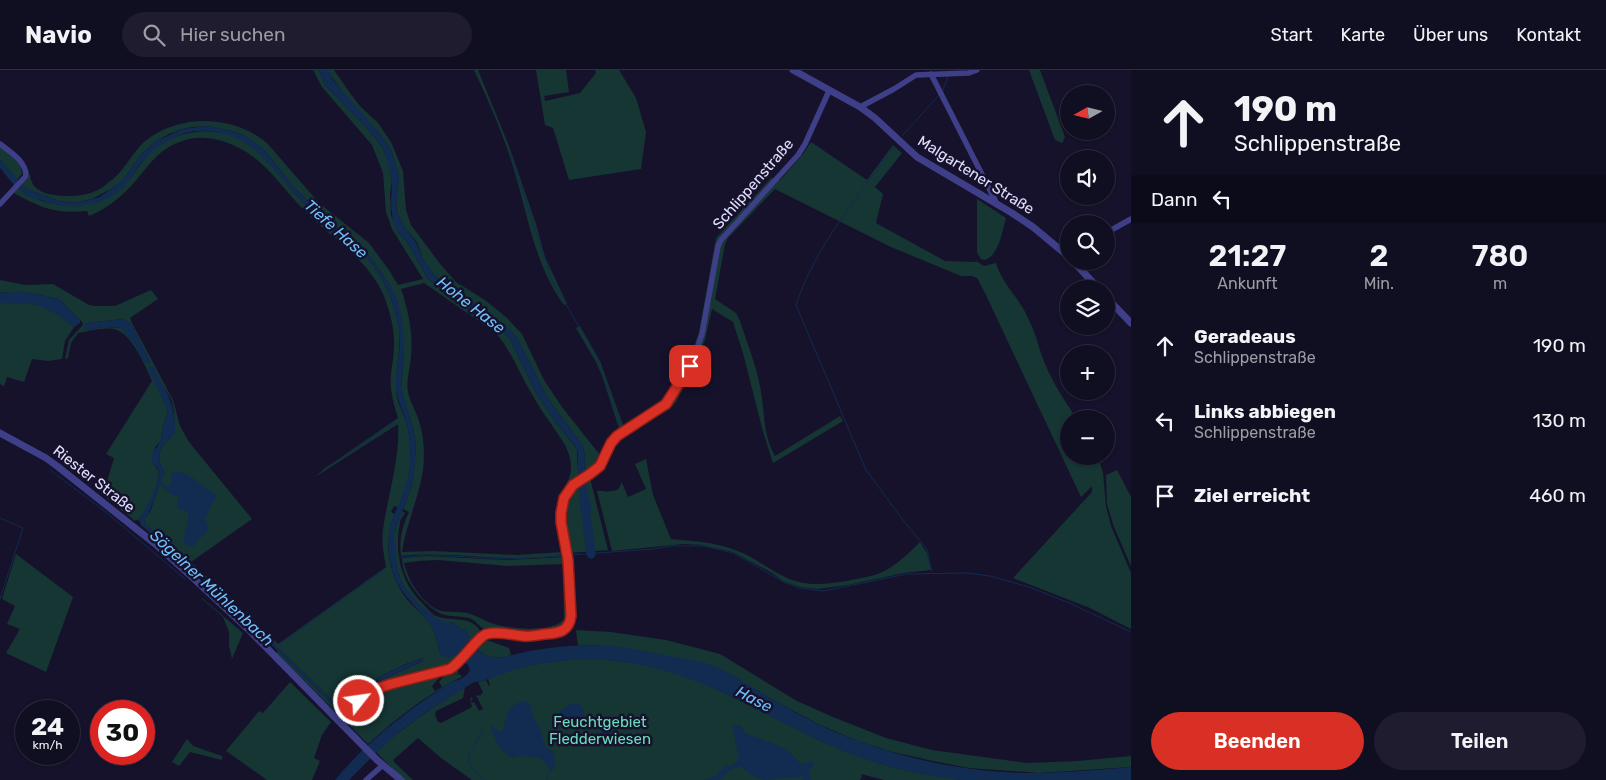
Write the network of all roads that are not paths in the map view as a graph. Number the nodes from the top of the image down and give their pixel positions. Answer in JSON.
{"nodes":[{"id":1,"x":793,"y":70,"type":"edge"},
{"id":2,"x":977,"y":70,"type":"edge"},
{"id":3,"x":914,"y":73,"type":"edge"},
{"id":4,"x":931,"y":74,"type":"junction"},
{"id":5,"x":830,"y":91,"type":"junction"},
{"id":6,"x":860,"y":107,"type":"junction"},
{"id":7,"x":0,"y":144,"type":"edge"},
{"id":8,"x":996,"y":202,"type":"junction"},
{"id":9,"x":0,"y":204,"type":"edge"},
{"id":10,"x":1131,"y":219,"type":"edge"},
{"id":11,"x":1115,"y":228,"type":"edge"},
{"id":12,"x":1060,"y":249,"type":"edge"},
{"id":13,"x":1082,"y":270,"type":"edge"},
{"id":14,"x":1091,"y":280,"type":"edge"},
{"id":15,"x":1115,"y":307,"type":"edge"},
{"id":16,"x":1131,"y":324,"type":"edge"},
{"id":17,"x":0,"y":433,"type":"edge"},
{"id":18,"x":333,"y":716,"type":"junction"},
{"id":19,"x":383,"y":765,"type":"junction"},
{"id":20,"x":366,"y":780,"type":"edge"},
{"id":21,"x":401,"y":780,"type":"edge"}],
"edges":[{"from":1,"to":5,"type":"street","name":"Malgartener Straße"},
{"from":2,"to":4,"type":"street"},
{"from":3,"to":4,"type":"street"},
{"from":3,"to":6,"type":"street"},
{"from":4,"to":8,"type":"street"},
{"from":5,"to":6,"type":"street","name":"Malgartener Straße"},
{"from":5,"to":18,"type":"street","name":"Schlippenstraße"},
{"from":6,"to":8,"type":"street","name":"Malgartener Straße"},
{"from":7,"to":9,"type":"street"},
{"from":8,"to":12,"type":"street","name":"Malgartener Straße"},
{"from":10,"to":11,"type":"street"},
{"from":13,"to":14,"type":"street","name":"Malgartener Straße"},
{"from":15,"to":16,"type":"street"},
{"from":17,"to":18,"type":"street","name":"Riester Straße"},
{"from":18,"to":19,"type":"street","name":"Riester Straße"},
{"from":19,"to":20,"type":"street"},
{"from":19,"to":21,"type":"street","name":"Riester Straße"}]}
